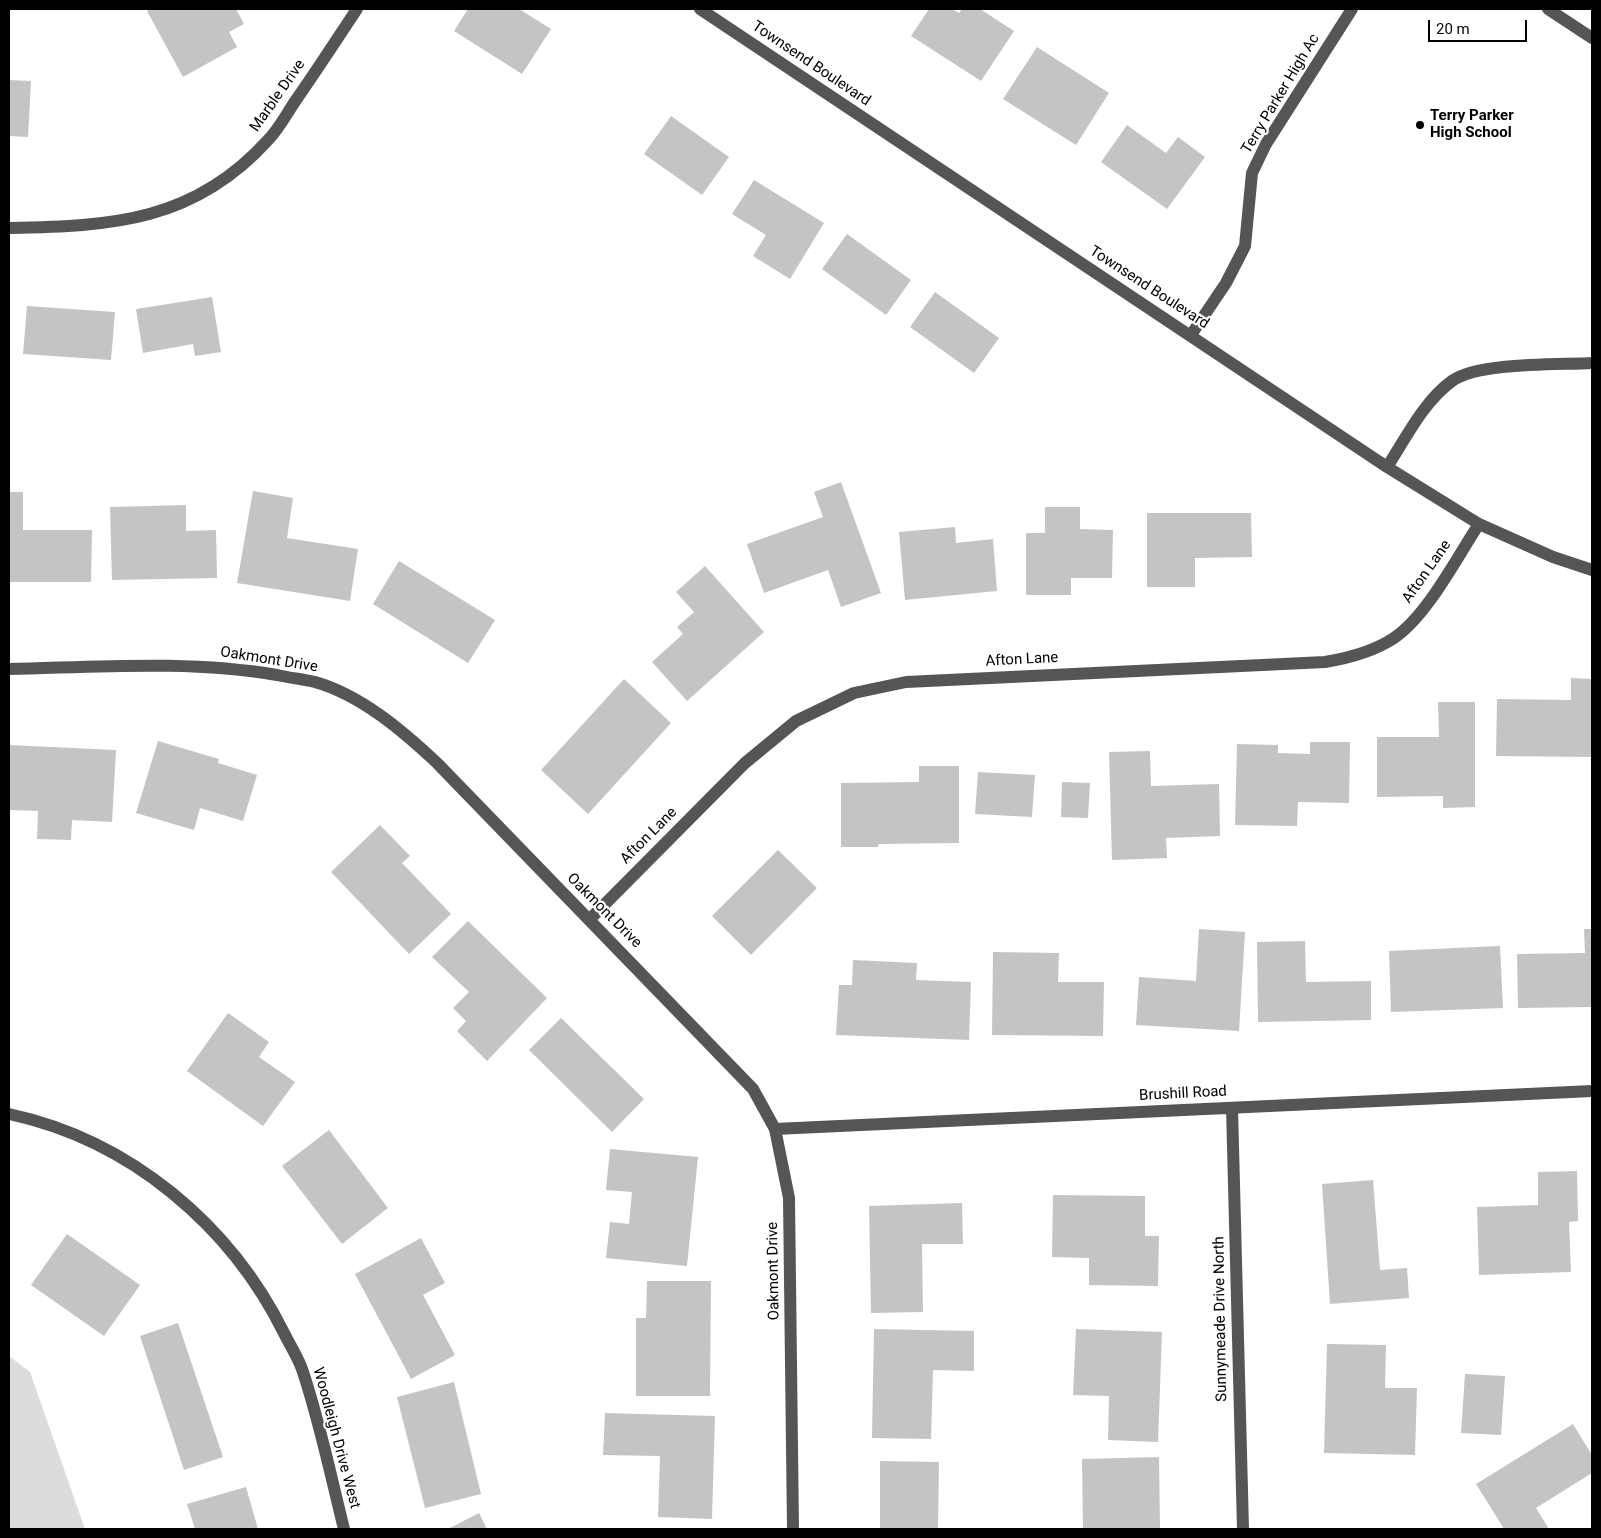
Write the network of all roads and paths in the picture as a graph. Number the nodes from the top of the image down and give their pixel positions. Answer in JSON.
{"nodes":[{"id":1,"x":357,"y":9,"type":"edge"},
{"id":2,"x":700,"y":9,"type":"edge"},
{"id":3,"x":1352,"y":9,"type":"edge"},
{"id":4,"x":1548,"y":9,"type":"edge"},
{"id":5,"x":1592,"y":38,"type":"edge"},
{"id":6,"x":9,"y":228,"type":"edge"},
{"id":7,"x":1191,"y":335,"type":"junction"},
{"id":8,"x":1592,"y":363,"type":"edge"},
{"id":9,"x":1387,"y":467,"type":"junction"},
{"id":10,"x":1479,"y":524,"type":"junction"},
{"id":11,"x":1592,"y":570,"type":"edge"},
{"id":12,"x":9,"y":669,"type":"edge"},
{"id":13,"x":590,"y":919,"type":"junction"},
{"id":14,"x":1592,"y":1090,"type":"edge"},
{"id":15,"x":1232,"y":1108,"type":"junction"},
{"id":16,"x":9,"y":1114,"type":"edge"},
{"id":17,"x":775,"y":1129,"type":"junction"},
{"id":18,"x":344,"y":1529,"type":"edge"},
{"id":19,"x":793,"y":1529,"type":"edge"},
{"id":20,"x":1243,"y":1529,"type":"edge"}],
"edges":[{"from":1,"to":6,"type":"street","name":"Marble Drive"},
{"from":2,"to":7,"type":"street","name":"Townsend Boulevard"},
{"from":3,"to":7,"type":"street","name":"Terry Parker High Ac"},
{"from":4,"to":5,"type":"street"},
{"from":7,"to":9,"type":"street","name":"Townsend Boulevard"},
{"from":8,"to":9,"type":"street"},
{"from":9,"to":10,"type":"street","name":"Townsend Boulevard"},
{"from":10,"to":11,"type":"street","name":"Townsend Boulevard"},
{"from":10,"to":13,"type":"street","name":"Afton Lane"},
{"from":12,"to":13,"type":"street","name":"Oakmont Drive"},
{"from":13,"to":17,"type":"street","name":"Oakmont Drive"},
{"from":14,"to":15,"type":"street","name":"Brushill Road"},
{"from":15,"to":17,"type":"street","name":"Brushill Road"},
{"from":15,"to":20,"type":"street","name":"Sunnymeade Drive North"},
{"from":16,"to":18,"type":"street","name":"Woodleigh Drive West"},
{"from":17,"to":19,"type":"street","name":"Oakmont Drive"}]}
